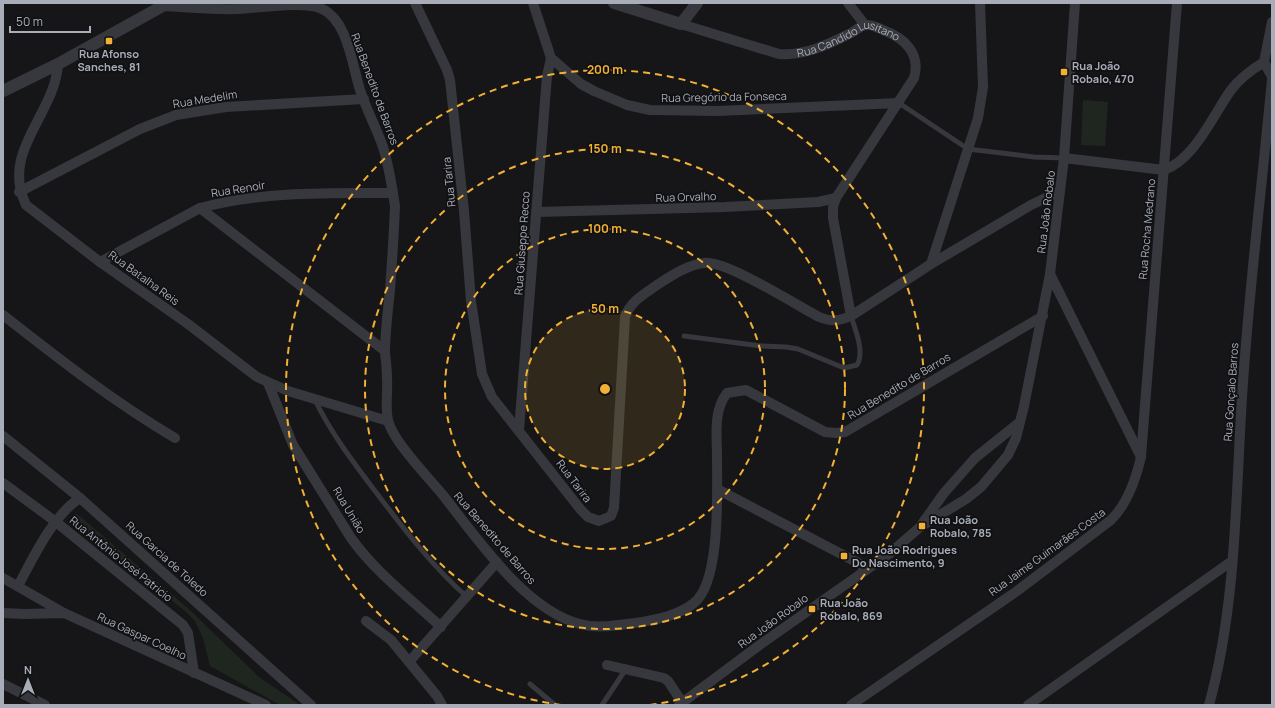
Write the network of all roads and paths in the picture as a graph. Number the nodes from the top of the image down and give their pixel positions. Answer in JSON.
{"nodes":[{"id":1,"x":414,"y":3,"type":"edge"},
{"id":2,"x":533,"y":3,"type":"edge"},
{"id":3,"x":614,"y":3,"type":"edge"},
{"id":4,"x":697,"y":3,"type":"edge"},
{"id":5,"x":848,"y":3,"type":"edge"},
{"id":6,"x":980,"y":3,"type":"edge"},
{"id":7,"x":1075,"y":3,"type":"edge"},
{"id":8,"x":1177,"y":3,"type":"edge"},
{"id":9,"x":165,"y":4,"type":"edge"},
{"id":10,"x":1272,"y":22,"type":"edge"},
{"id":11,"x":681,"y":24,"type":"junction"},
{"id":12,"x":865,"y":25,"type":"junction"},
{"id":13,"x":551,"y":58,"type":"junction"},
{"id":14,"x":1264,"y":62,"type":"junction"},
{"id":15,"x":58,"y":64,"type":"junction"},
{"id":16,"x":1272,"y":78,"type":"edge"},
{"id":17,"x":3,"y":91,"type":"edge"},
{"id":18,"x":364,"y":98,"type":"junction"},
{"id":19,"x":899,"y":104,"type":"junction"},
{"id":20,"x":968,"y":149,"type":"junction"},
{"id":21,"x":1064,"y":158,"type":"junction"},
{"id":22,"x":1164,"y":170,"type":"junction"},
{"id":23,"x":1060,"y":191,"type":"junction"},
{"id":24,"x":19,"y":192,"type":"junction"},
{"id":25,"x":393,"y":193,"type":"junction"},
{"id":26,"x":836,"y":198,"type":"junction"},
{"id":27,"x":200,"y":208,"type":"junction"},
{"id":28,"x":537,"y":212,"type":"junction"},
{"id":29,"x":100,"y":262,"type":"junction"},
{"id":30,"x":931,"y":264,"type":"junction"},
{"id":31,"x":1050,"y":274,"type":"junction"},
{"id":32,"x":3,"y":315,"type":"edge"},
{"id":33,"x":851,"y":316,"type":"junction"},
{"id":34,"x":1043,"y":316,"type":"junction"},
{"id":35,"x":684,"y":336,"type":"dead end"},
{"id":36,"x":385,"y":351,"type":"junction"},
{"id":37,"x":268,"y":383,"type":"junction"},
{"id":38,"x":315,"y":400,"type":"junction"},
{"id":39,"x":388,"y":421,"type":"junction"},
{"id":40,"x":1020,"y":422,"type":"junction"},
{"id":41,"x":519,"y":430,"type":"junction"},
{"id":42,"x":3,"y":436,"type":"edge"},
{"id":43,"x":175,"y":438,"type":"dead end"},
{"id":44,"x":1141,"y":457,"type":"junction"},
{"id":45,"x":3,"y":483,"type":"edge"},
{"id":46,"x":717,"y":489,"type":"junction"},
{"id":47,"x":80,"y":498,"type":"junction"},
{"id":48,"x":56,"y":522,"type":"junction"},
{"id":49,"x":920,"y":527,"type":"junction"},
{"id":50,"x":497,"y":562,"type":"junction"},
{"id":51,"x":1232,"y":562,"type":"junction"},
{"id":52,"x":868,"y":568,"type":"junction"},
{"id":53,"x":3,"y":578,"type":"edge"},
{"id":54,"x":18,"y":586,"type":"junction"},
{"id":55,"x":467,"y":597,"type":"junction"},
{"id":56,"x":3,"y":613,"type":"edge"},
{"id":57,"x":64,"y":613,"type":"junction"},
{"id":58,"x":366,"y":621,"type":"dead end"},
{"id":59,"x":441,"y":627,"type":"junction"},
{"id":60,"x":409,"y":662,"type":"junction"},
{"id":61,"x":608,"y":666,"type":"dead end"},
{"id":62,"x":626,"y":669,"type":"junction"},
{"id":63,"x":194,"y":673,"type":"junction"},
{"id":64,"x":3,"y":684,"type":"edge"},
{"id":65,"x":530,"y":684,"type":"dead end"},
{"id":66,"x":682,"y":704,"type":"edge"},
{"id":67,"x":45,"y":705,"type":"edge"},
{"id":68,"x":266,"y":705,"type":"edge"},
{"id":69,"x":311,"y":705,"type":"edge"},
{"id":70,"x":442,"y":705,"type":"edge"},
{"id":71,"x":555,"y":705,"type":"edge"},
{"id":72,"x":602,"y":705,"type":"edge"},
{"id":73,"x":851,"y":705,"type":"edge"},
{"id":74,"x":1028,"y":705,"type":"edge"},
{"id":75,"x":1209,"y":705,"type":"edge"}],
"edges":[{"from":1,"to":41,"type":"street","name":"Rua Tarira"},
{"from":2,"to":13,"type":"street"},
{"from":3,"to":11,"type":"street","name":"Rua Candido Lusitano"},
{"from":4,"to":11,"type":"street"},
{"from":5,"to":12,"type":"street"},
{"from":6,"to":20,"type":"street"},
{"from":7,"to":21,"type":"street","name":"Rua João Robalo"},
{"from":8,"to":22,"type":"street","name":"Rua Rocha Medrano"},
{"from":9,"to":15,"type":"street"},
{"from":9,"to":18,"type":"street","name":"Rua Benedito de Barros"},
{"from":10,"to":14,"type":"street"},
{"from":11,"to":12,"type":"street","name":"Rua Candido Lusitano"},
{"from":12,"to":19,"type":"street","name":"Rua Candido Lusitano"},
{"from":13,"to":19,"type":"street","name":"Rua Gregório da Fonseca"},
{"from":13,"to":28,"type":"street","name":"Rua Giuseppe Recco"},
{"from":14,"to":16,"type":"street","name":"Rua Gonçalo Barros"},
{"from":14,"to":22,"type":"street"},
{"from":15,"to":17,"type":"street"},
{"from":15,"to":24,"type":"street"},
{"from":16,"to":51,"type":"street","name":"Rua Gonçalo Barros"},
{"from":18,"to":24,"type":"street","name":"Rua Medelim"},
{"from":18,"to":25,"type":"street","name":"Rua Benedito de Barros"},
{"from":19,"to":20,"type":"lane"},
{"from":19,"to":26,"type":"street","name":"Rua Candido Lusitano"},
{"from":20,"to":21,"type":"lane"},
{"from":20,"to":30,"type":"street"},
{"from":21,"to":22,"type":"street"},
{"from":21,"to":23,"type":"street","name":"Rua João Robalo"},
{"from":22,"to":44,"type":"street","name":"Rua Rocha Medrano"},
{"from":23,"to":30,"type":"street","name":"Rua Tarira"},
{"from":23,"to":31,"type":"street","name":"Rua João Robalo"},
{"from":24,"to":29,"type":"street","name":"Rua Batalha Reis"},
{"from":25,"to":27,"type":"street","name":"Rua Renoir"},
{"from":25,"to":36,"type":"street","name":"Rua Benedito de Barros"},
{"from":26,"to":28,"type":"street","name":"Rua Orvalho"},
{"from":26,"to":33,"type":"street","name":"Rua Candido Lusitano"},
{"from":27,"to":29,"type":"street","name":"Rua Renoir"},
{"from":27,"to":36,"type":"street"},
{"from":28,"to":41,"type":"street","name":"Rua Giuseppe Recco"},
{"from":29,"to":37,"type":"street","name":"Rua Batalha Reis"},
{"from":30,"to":33,"type":"street","name":"Rua Tarira"},
{"from":31,"to":34,"type":"street","name":"Rua João Robalo"},
{"from":31,"to":44,"type":"street"},
{"from":32,"to":43,"type":"street"},
{"from":33,"to":35,"type":"lane"},
{"from":33,"to":41,"type":"street","name":"Rua Tarira"},
{"from":34,"to":40,"type":"street","name":"Rua João Robalo"},
{"from":34,"to":46,"type":"street","name":"Rua Benedito de Barros"},
{"from":36,"to":39,"type":"street","name":"Rua Benedito de Barros"},
{"from":37,"to":38,"type":"street","name":"Rua Batalha Reis"},
{"from":37,"to":59,"type":"street","name":"Rua União"},
{"from":38,"to":39,"type":"street","name":"Rua Batalha Reis"},
{"from":38,"to":55,"type":"lane"},
{"from":39,"to":50,"type":"street","name":"Rua Benedito de Barros"},
{"from":40,"to":49,"type":"street","name":"Rua João Robalo"},
{"from":40,"to":49,"type":"street","name":"Rua João Robalo"},
{"from":42,"to":47,"type":"street","name":"Rua Garcia de Toledo"},
{"from":44,"to":73,"type":"street","name":"Rua Jaime Guimarães Costa"},
{"from":45,"to":48,"type":"street","name":"Rua Antônio José Patricio"},
{"from":46,"to":50,"type":"street","name":"Rua Benedito de Barros"},
{"from":46,"to":52,"type":"street"},
{"from":47,"to":48,"type":"street"},
{"from":47,"to":69,"type":"street","name":"Rua Garcia de Toledo"},
{"from":48,"to":54,"type":"street"},
{"from":48,"to":63,"type":"street","name":"Rua Antônio José Patricio"},
{"from":49,"to":52,"type":"street","name":"Rua João Robalo"},
{"from":50,"to":55,"type":"street"},
{"from":51,"to":74,"type":"street"},
{"from":51,"to":75,"type":"street","name":"Rua Gonçalo Barros"},
{"from":52,"to":66,"type":"street","name":"Rua João Robalo"},
{"from":53,"to":54,"type":"street"},
{"from":54,"to":57,"type":"street"},
{"from":55,"to":59,"type":"street"},
{"from":56,"to":57,"type":"street","name":"Rua Gaspar Coelho"},
{"from":57,"to":63,"type":"street","name":"Rua Gaspar Coelho"},
{"from":58,"to":60,"type":"street"},
{"from":59,"to":60,"type":"street"},
{"from":60,"to":70,"type":"street"},
{"from":61,"to":62,"type":"street"},
{"from":62,"to":66,"type":"street"},
{"from":62,"to":72,"type":"lane"},
{"from":63,"to":68,"type":"street","name":"Rua Gaspar Coelho"},
{"from":64,"to":67,"type":"street"},
{"from":65,"to":71,"type":"lane"}]}
